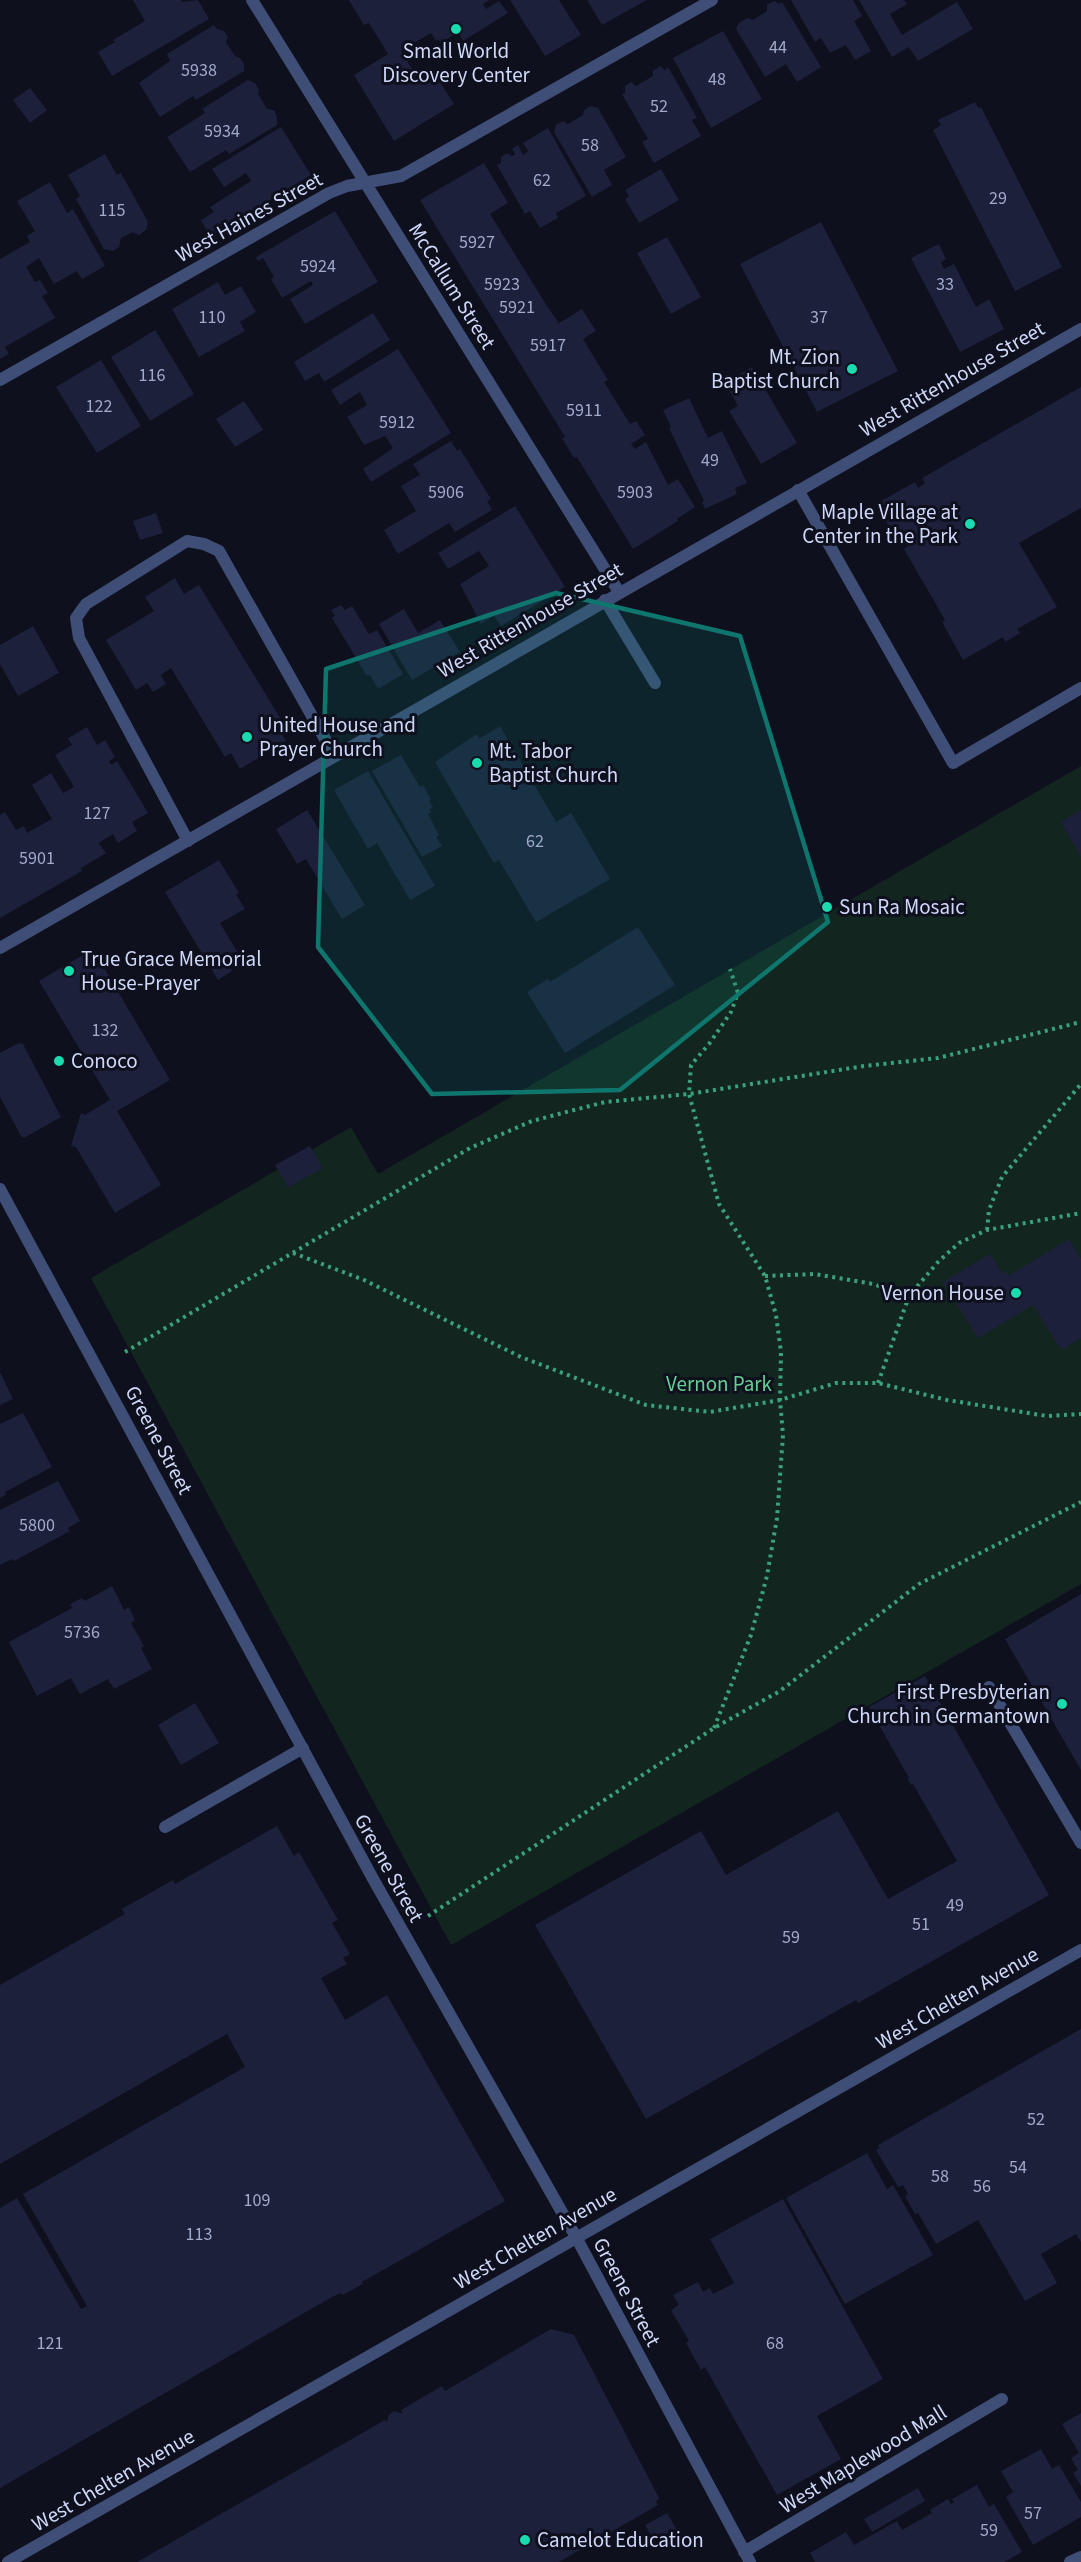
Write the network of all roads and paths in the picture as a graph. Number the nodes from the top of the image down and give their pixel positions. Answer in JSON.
{"nodes":[{"id":1,"x":252,"y":0,"type":"edge"},
{"id":2,"x":712,"y":0,"type":"edge"},
{"id":3,"x":366,"y":184,"type":"junction"},
{"id":4,"x":1081,"y":328,"type":"edge"},
{"id":5,"x":0,"y":380,"type":"edge"},
{"id":6,"x":798,"y":490,"type":"junction"},
{"id":7,"x":619,"y":592,"type":"junction"},
{"id":8,"x":605,"y":600,"type":"junction"},
{"id":9,"x":656,"y":683,"type":"dead end"},
{"id":10,"x":1081,"y":688,"type":"edge"},
{"id":11,"x":334,"y":755,"type":"junction"},
{"id":12,"x":188,"y":841,"type":"junction"},
{"id":13,"x":0,"y":948,"type":"edge"},
{"id":14,"x":730,"y":969,"type":"dead end"},
{"id":15,"x":1081,"y":1022,"type":"edge"},
{"id":16,"x":1081,"y":1084,"type":"edge"},
{"id":17,"x":689,"y":1094,"type":"junction"},
{"id":18,"x":0,"y":1189,"type":"edge"},
{"id":19,"x":1081,"y":1213,"type":"edge"},
{"id":20,"x":987,"y":1230,"type":"junction"},
{"id":21,"x":293,"y":1253,"type":"junction"},
{"id":22,"x":765,"y":1276,"type":"junction"},
{"id":23,"x":909,"y":1296,"type":"junction"},
{"id":24,"x":124,"y":1352,"type":"dead end"},
{"id":25,"x":878,"y":1383,"type":"junction"},
{"id":26,"x":780,"y":1400,"type":"junction"},
{"id":27,"x":1081,"y":1414,"type":"edge"},
{"id":28,"x":1081,"y":1502,"type":"edge"},
{"id":29,"x":988,"y":1687,"type":"dead end"},
{"id":30,"x":714,"y":1728,"type":"junction"},
{"id":31,"x":303,"y":1748,"type":"junction"},
{"id":32,"x":165,"y":1827,"type":"dead end"},
{"id":33,"x":1081,"y":1843,"type":"edge"},
{"id":34,"x":428,"y":1916,"type":"dead end"},
{"id":35,"x":1081,"y":1950,"type":"edge"},
{"id":36,"x":576,"y":2237,"type":"junction"},
{"id":37,"x":1002,"y":2399,"type":"dead end"},
{"id":38,"x":747,"y":2557,"type":"edge"},
{"id":39,"x":1081,"y":2557,"type":"edge"},
{"id":40,"x":8,"y":2562,"type":"edge"},
{"id":41,"x":1071,"y":2562,"type":"edge"}],
"edges":[{"from":1,"to":3,"type":"street","name":"McCallum Street"},
{"from":2,"to":3,"type":"street","name":"West Haines Street"},
{"from":3,"to":5,"type":"street","name":"West Haines Street"},
{"from":3,"to":7,"type":"street","name":"McCallum Street"},
{"from":4,"to":6,"type":"street","name":"West Rittenhouse Street"},
{"from":6,"to":7,"type":"street","name":"West Rittenhouse Street"},
{"from":6,"to":10,"type":"street"},
{"from":7,"to":8,"type":"street","name":"West Rittenhouse Street"},
{"from":8,"to":9,"type":"street"},
{"from":8,"to":11,"type":"street","name":"West Rittenhouse Street"},
{"from":11,"to":12,"type":"street","name":"West Rittenhouse Street"},
{"from":11,"to":12,"type":"street"},
{"from":12,"to":13,"type":"street","name":"West Rittenhouse Street"},
{"from":14,"to":17,"type":"path"},
{"from":15,"to":17,"type":"path"},
{"from":16,"to":20,"type":"path"},
{"from":17,"to":21,"type":"path"},
{"from":17,"to":22,"type":"path"},
{"from":18,"to":31,"type":"street","name":"Greene Street"},
{"from":19,"to":20,"type":"path"},
{"from":20,"to":23,"type":"path"},
{"from":21,"to":24,"type":"path"},
{"from":21,"to":26,"type":"path"},
{"from":22,"to":23,"type":"path"},
{"from":22,"to":26,"type":"path"},
{"from":23,"to":25,"type":"path"},
{"from":25,"to":26,"type":"path"},
{"from":25,"to":27,"type":"path"},
{"from":26,"to":30,"type":"path"},
{"from":28,"to":30,"type":"path"},
{"from":29,"to":33,"type":"street"},
{"from":30,"to":34,"type":"path"},
{"from":31,"to":32,"type":"street"},
{"from":31,"to":36,"type":"street","name":"Greene Street"},
{"from":35,"to":36,"type":"street","name":"West Chelten Avenue"},
{"from":36,"to":38,"type":"street","name":"Greene Street"},
{"from":36,"to":40,"type":"street","name":"West Chelten Avenue"},
{"from":37,"to":38,"type":"street","name":"West Maplewood Mall"},
{"from":39,"to":41,"type":"street"}]}
